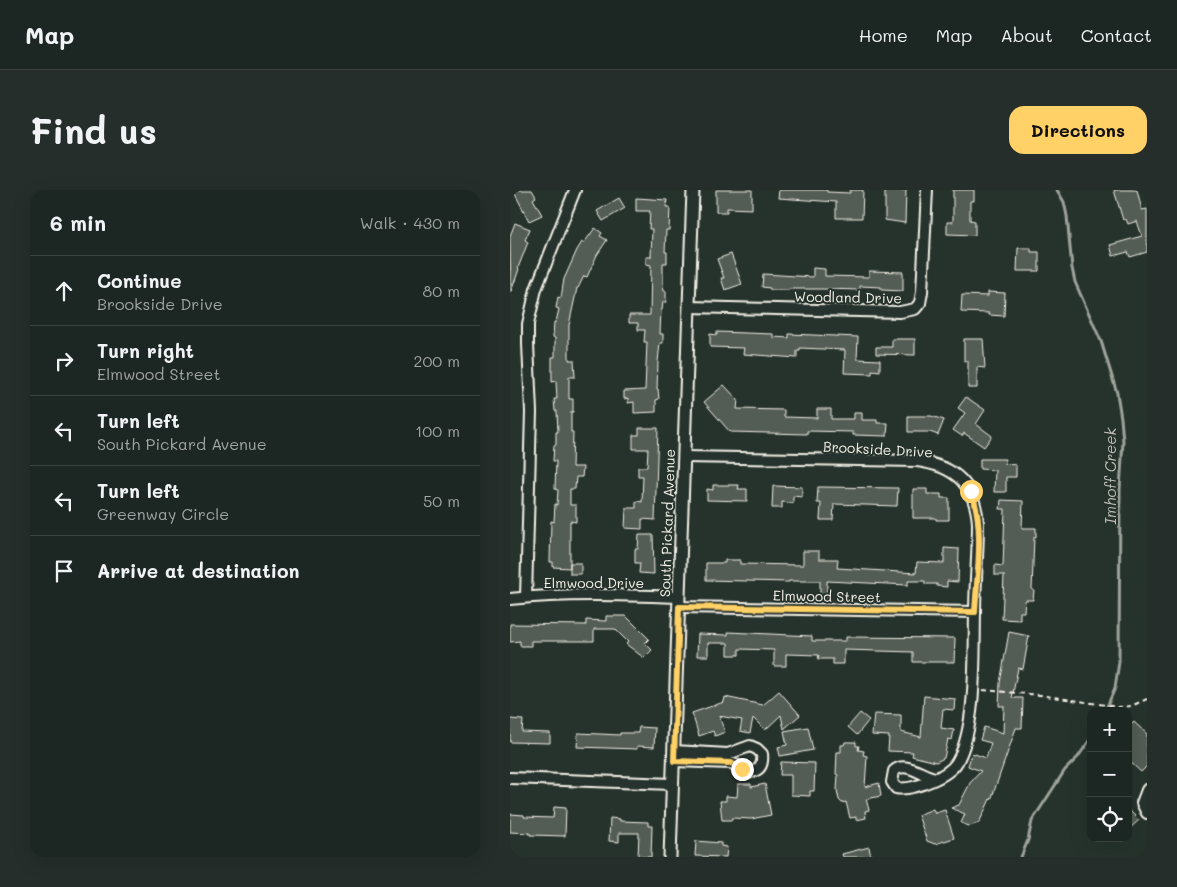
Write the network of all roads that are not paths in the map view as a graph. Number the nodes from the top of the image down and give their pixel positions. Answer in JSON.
{"nodes":[{"id":1,"x":575,"y":190,"type":"edge"},
{"id":2,"x":693,"y":190,"type":"edge"},
{"id":3,"x":927,"y":190,"type":"edge"},
{"id":4,"x":689,"y":307,"type":"junction"},
{"id":5,"x":684,"y":457,"type":"junction"},
{"id":6,"x":526,"y":598,"type":"junction"},
{"id":7,"x":510,"y":599,"type":"edge"},
{"id":8,"x":679,"y":602,"type":"junction"},
{"id":9,"x":975,"y":612,"type":"junction"},
{"id":10,"x":674,"y":756,"type":"junction"},
{"id":11,"x":510,"y":778,"type":"edge"},
{"id":12,"x":936,"y":778,"type":"dead end"},
{"id":13,"x":672,"y":784,"type":"junction"},
{"id":14,"x":1147,"y":790,"type":"edge"},
{"id":15,"x":1147,"y":813,"type":"edge"},
{"id":16,"x":670,"y":857,"type":"edge"}],
"edges":[{"from":1,"to":6,"type":"street"},
{"from":2,"to":4,"type":"street","name":"South Pickard Avenue"},
{"from":3,"to":4,"type":"street","name":"Woodland Drive"},
{"from":4,"to":5,"type":"street","name":"South Pickard Avenue"},
{"from":5,"to":8,"type":"street","name":"South Pickard Avenue"},
{"from":5,"to":9,"type":"street","name":"Brookside Drive"},
{"from":6,"to":7,"type":"street","name":"Elmwood Drive"},
{"from":6,"to":8,"type":"street","name":"Elmwood Drive"},
{"from":8,"to":9,"type":"street","name":"Elmwood Street"},
{"from":8,"to":10,"type":"street","name":"South Pickard Avenue"},
{"from":9,"to":12,"type":"street","name":"Brookside Drive"},
{"from":10,"to":10,"type":"street"},
{"from":10,"to":13,"type":"street","name":"South Pickard Avenue"},
{"from":11,"to":13,"type":"street"},
{"from":13,"to":16,"type":"street","name":"South Pickard Avenue"},
{"from":14,"to":15,"type":"street"}]}
